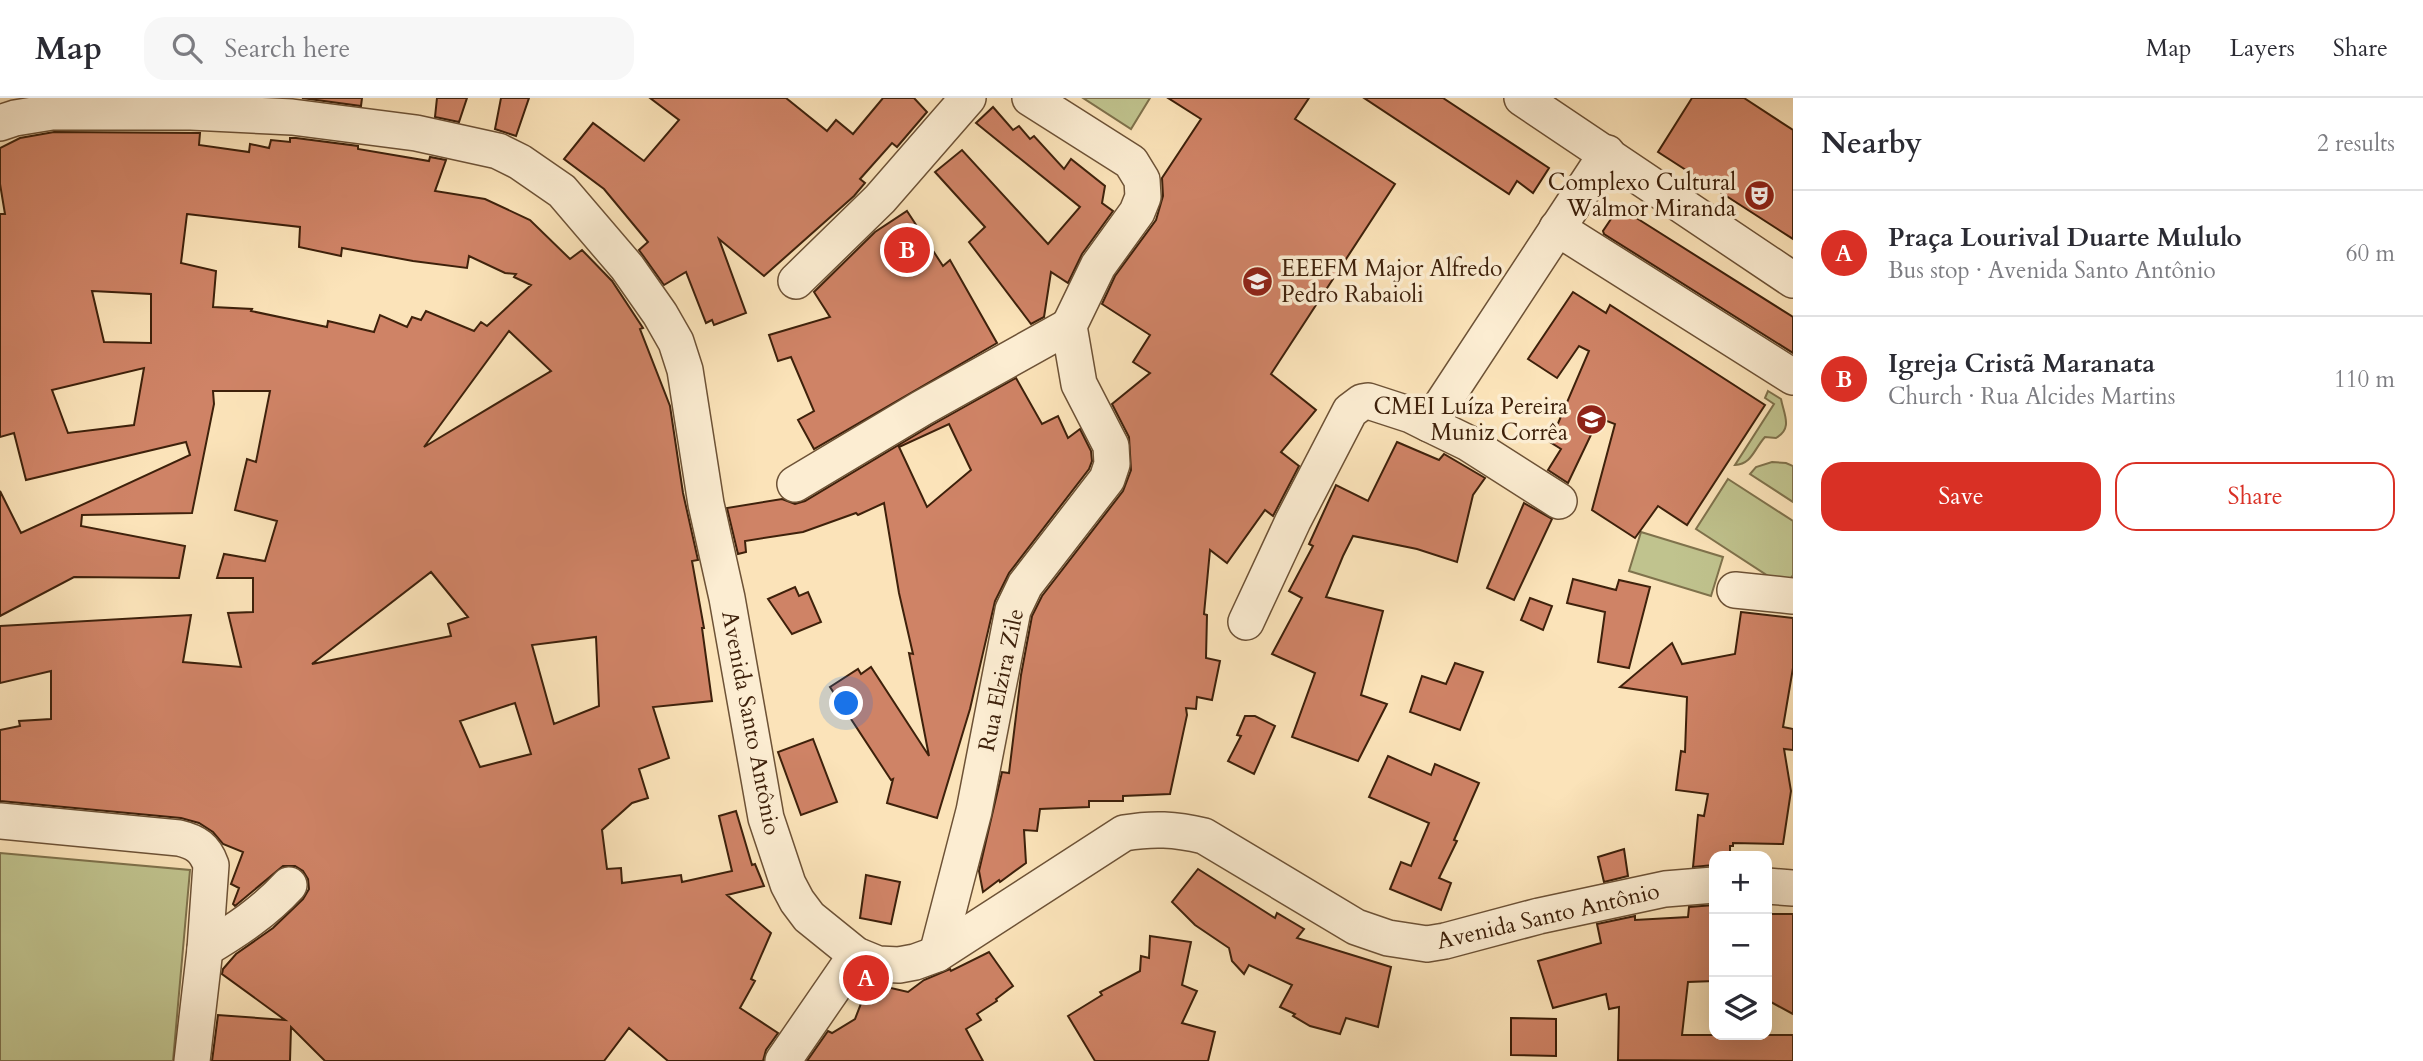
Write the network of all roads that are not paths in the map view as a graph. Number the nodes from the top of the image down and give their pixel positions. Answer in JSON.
{"nodes":[{"id":1,"x":968,"y":98,"type":"edge"},
{"id":2,"x":1030,"y":98,"type":"edge"},
{"id":3,"x":1522,"y":98,"type":"edge"},
{"id":4,"x":0,"y":123,"type":"edge"},
{"id":5,"x":1606,"y":153,"type":"junction"},
{"id":6,"x":1557,"y":228,"type":"junction"},
{"id":7,"x":1793,"y":280,"type":"edge"},
{"id":8,"x":796,"y":281,"type":"dead end"},
{"id":9,"x":1069,"y":326,"type":"junction"},
{"id":10,"x":1793,"y":377,"type":"edge"},
{"id":11,"x":1429,"y":424,"type":"junction"},
{"id":12,"x":794,"y":484,"type":"dead end"},
{"id":13,"x":1559,"y":501,"type":"dead end"},
{"id":14,"x":1735,"y":590,"type":"dead end"},
{"id":15,"x":1793,"y":596,"type":"edge"},
{"id":16,"x":1246,"y":622,"type":"dead end"},
{"id":17,"x":0,"y":821,"type":"edge"},
{"id":18,"x":289,"y":885,"type":"dead end"},
{"id":19,"x":1709,"y":885,"type":"edge"},
{"id":20,"x":1772,"y":886,"type":"edge"},
{"id":21,"x":1793,"y":887,"type":"edge"},
{"id":22,"x":205,"y":949,"type":"junction"},
{"id":23,"x":937,"y":954,"type":"junction"},
{"id":24,"x":856,"y":955,"type":"junction"},
{"id":25,"x":192,"y":1061,"type":"edge"},
{"id":26,"x":783,"y":1061,"type":"edge"}],
"edges":[{"from":1,"to":8,"type":"street"},
{"from":2,"to":9,"type":"street"},
{"from":3,"to":5,"type":"street"},
{"from":4,"to":24,"type":"street","name":"Avenida Santo Antônio"},
{"from":5,"to":6,"type":"street"},
{"from":5,"to":7,"type":"street"},
{"from":6,"to":10,"type":"street"},
{"from":6,"to":11,"type":"street"},
{"from":9,"to":12,"type":"street"},
{"from":9,"to":23,"type":"street","name":"Rua Elzira Zile"},
{"from":11,"to":13,"type":"street"},
{"from":11,"to":16,"type":"street"},
{"from":14,"to":15,"type":"street"},
{"from":17,"to":22,"type":"street"},
{"from":18,"to":22,"type":"street"},
{"from":19,"to":23,"type":"street","name":"Avenida Santo Antônio"},
{"from":20,"to":21,"type":"street"},
{"from":22,"to":25,"type":"street"},
{"from":23,"to":24,"type":"street","name":"Avenida Santo Antônio"},
{"from":24,"to":26,"type":"street"}]}
